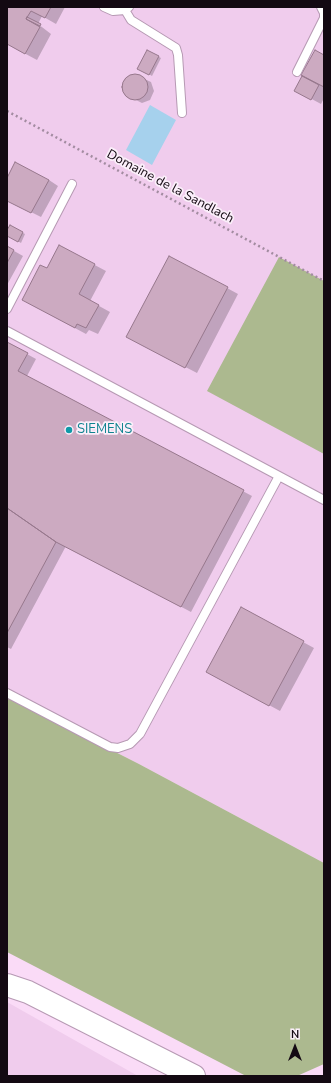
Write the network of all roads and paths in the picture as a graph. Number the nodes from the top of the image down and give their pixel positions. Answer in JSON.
{"nodes":[{"id":1,"x":104,"y":7,"type":"edge"},
{"id":2,"x":321,"y":7,"type":"edge"},
{"id":3,"x":127,"y":8,"type":"edge"},
{"id":4,"x":297,"y":72,"type":"dead end"},
{"id":5,"x":7,"y":111,"type":"edge"},
{"id":6,"x":182,"y":113,"type":"dead end"},
{"id":7,"x":72,"y":184,"type":"dead end"},
{"id":8,"x":324,"y":281,"type":"edge"},
{"id":9,"x":7,"y":309,"type":"edge"},
{"id":10,"x":7,"y":331,"type":"edge"},
{"id":11,"x":278,"y":476,"type":"junction"},
{"id":12,"x":324,"y":500,"type":"edge"},
{"id":13,"x":7,"y":693,"type":"edge"},
{"id":14,"x":7,"y":985,"type":"edge"},
{"id":15,"x":7,"y":992,"type":"edge"},
{"id":16,"x":161,"y":1076,"type":"edge"},
{"id":17,"x":194,"y":1076,"type":"edge"}],
"edges":[{"from":1,"to":3,"type":"lane"},
{"from":2,"to":4,"type":"lane"},
{"from":3,"to":6,"type":"lane"},
{"from":5,"to":8,"type":"path","name":"Domaine de la Sandlach"},
{"from":7,"to":9,"type":"lane"},
{"from":10,"to":11,"type":"lane"},
{"from":11,"to":12,"type":"lane"},
{"from":11,"to":13,"type":"lane"},
{"from":14,"to":17,"type":"main road"},
{"from":15,"to":16,"type":"main road"}]}
